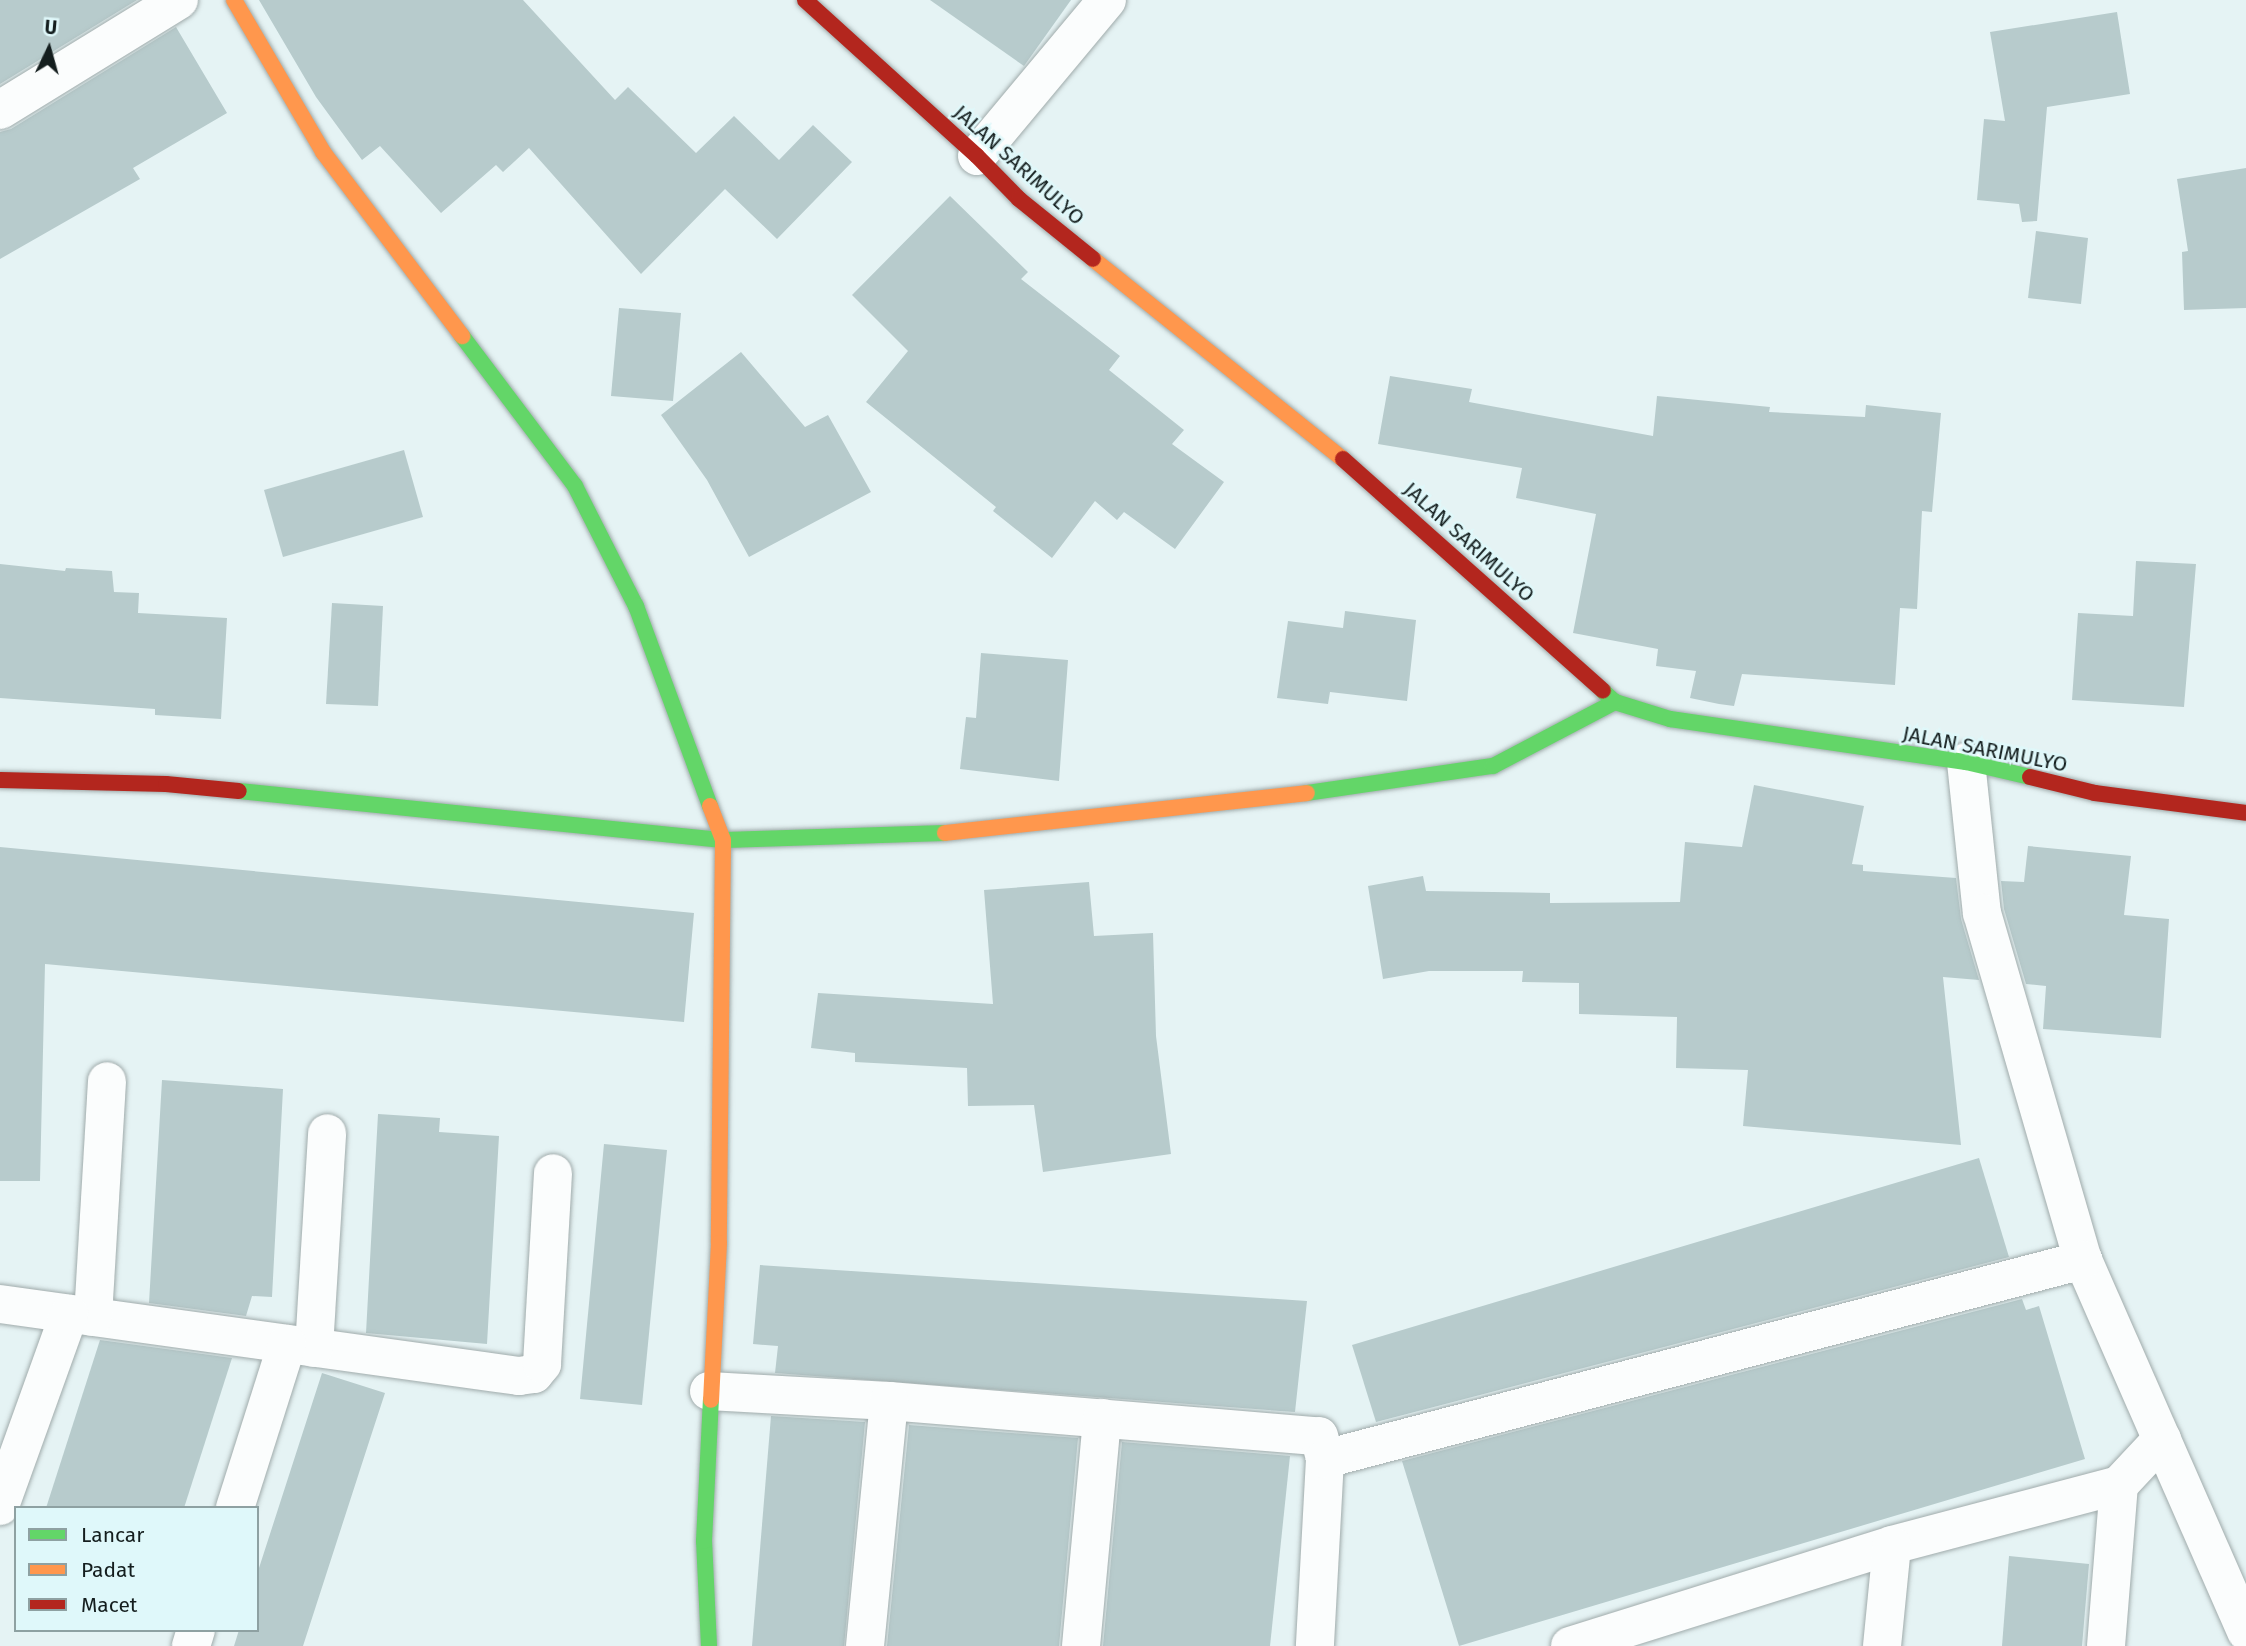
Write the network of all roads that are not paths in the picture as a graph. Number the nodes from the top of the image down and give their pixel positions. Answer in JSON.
{"nodes":[{"id":1,"x":179,"y":0,"type":"edge"},
{"id":2,"x":234,"y":0,"type":"edge"},
{"id":3,"x":805,"y":0,"type":"edge"},
{"id":4,"x":1107,"y":0,"type":"edge"},
{"id":5,"x":0,"y":110,"type":"edge"},
{"id":6,"x":977,"y":156,"type":"junction"},
{"id":7,"x":1615,"y":702,"type":"junction"},
{"id":8,"x":1966,"y":762,"type":"junction"},
{"id":9,"x":0,"y":780,"type":"edge"},
{"id":10,"x":2246,"y":813,"type":"edge"},
{"id":11,"x":723,"y":839,"type":"junction"},
{"id":12,"x":107,"y":1081,"type":"dead end"},
{"id":13,"x":327,"y":1133,"type":"dead end"},
{"id":14,"x":553,"y":1172,"type":"dead end"},
{"id":15,"x":2083,"y":1260,"type":"junction"},
{"id":16,"x":0,"y":1304,"type":"edge"},
{"id":17,"x":81,"y":1315,"type":"junction"},
{"id":18,"x":301,"y":1346,"type":"junction"},
{"id":19,"x":709,"y":1391,"type":"junction"},
{"id":20,"x":889,"y":1401,"type":"junction"},
{"id":21,"x":1102,"y":1418,"type":"junction"},
{"id":22,"x":2162,"y":1439,"type":"junction"},
{"id":23,"x":1325,"y":1459,"type":"junction"},
{"id":24,"x":2119,"y":1485,"type":"junction"},
{"id":25,"x":0,"y":1506,"type":"edge"},
{"id":26,"x":236,"y":1506,"type":"edge"},
{"id":27,"x":1892,"y":1545,"type":"junction"},
{"id":28,"x":2245,"y":1629,"type":"edge"},
{"id":29,"x":709,"y":1646,"type":"edge"},
{"id":30,"x":865,"y":1646,"type":"edge"},
{"id":31,"x":1081,"y":1646,"type":"edge"},
{"id":32,"x":1315,"y":1646,"type":"edge"},
{"id":33,"x":1570,"y":1646,"type":"edge"},
{"id":34,"x":1882,"y":1646,"type":"edge"},
{"id":35,"x":2106,"y":1646,"type":"edge"}],
"edges":[{"from":1,"to":5,"type":"street"},
{"from":2,"to":11,"type":"street"},
{"from":3,"to":6,"type":"street","name":"JALAN SARIMULYO"},
{"from":4,"to":6,"type":"street"},
{"from":6,"to":7,"type":"street","name":"JALAN SARIMULYO"},
{"from":7,"to":8,"type":"street","name":"JALAN SARIMULYO"},
{"from":7,"to":11,"type":"street"},
{"from":8,"to":10,"type":"street","name":"JALAN SARIMULYO"},
{"from":8,"to":15,"type":"street"},
{"from":9,"to":11,"type":"street"},
{"from":11,"to":19,"type":"street"},
{"from":12,"to":17,"type":"street"},
{"from":13,"to":18,"type":"street"},
{"from":14,"to":18,"type":"street"},
{"from":15,"to":22,"type":"street"},
{"from":15,"to":23,"type":"street"},
{"from":16,"to":17,"type":"street"},
{"from":17,"to":18,"type":"street"},
{"from":17,"to":25,"type":"street"},
{"from":18,"to":26,"type":"street"},
{"from":19,"to":20,"type":"street"},
{"from":19,"to":29,"type":"street"},
{"from":20,"to":21,"type":"street"},
{"from":20,"to":30,"type":"street"},
{"from":21,"to":23,"type":"street"},
{"from":21,"to":31,"type":"street"},
{"from":22,"to":24,"type":"street"},
{"from":22,"to":28,"type":"street"},
{"from":23,"to":32,"type":"street"},
{"from":24,"to":27,"type":"street"},
{"from":24,"to":35,"type":"street"},
{"from":27,"to":33,"type":"street"},
{"from":27,"to":34,"type":"street"}]}
